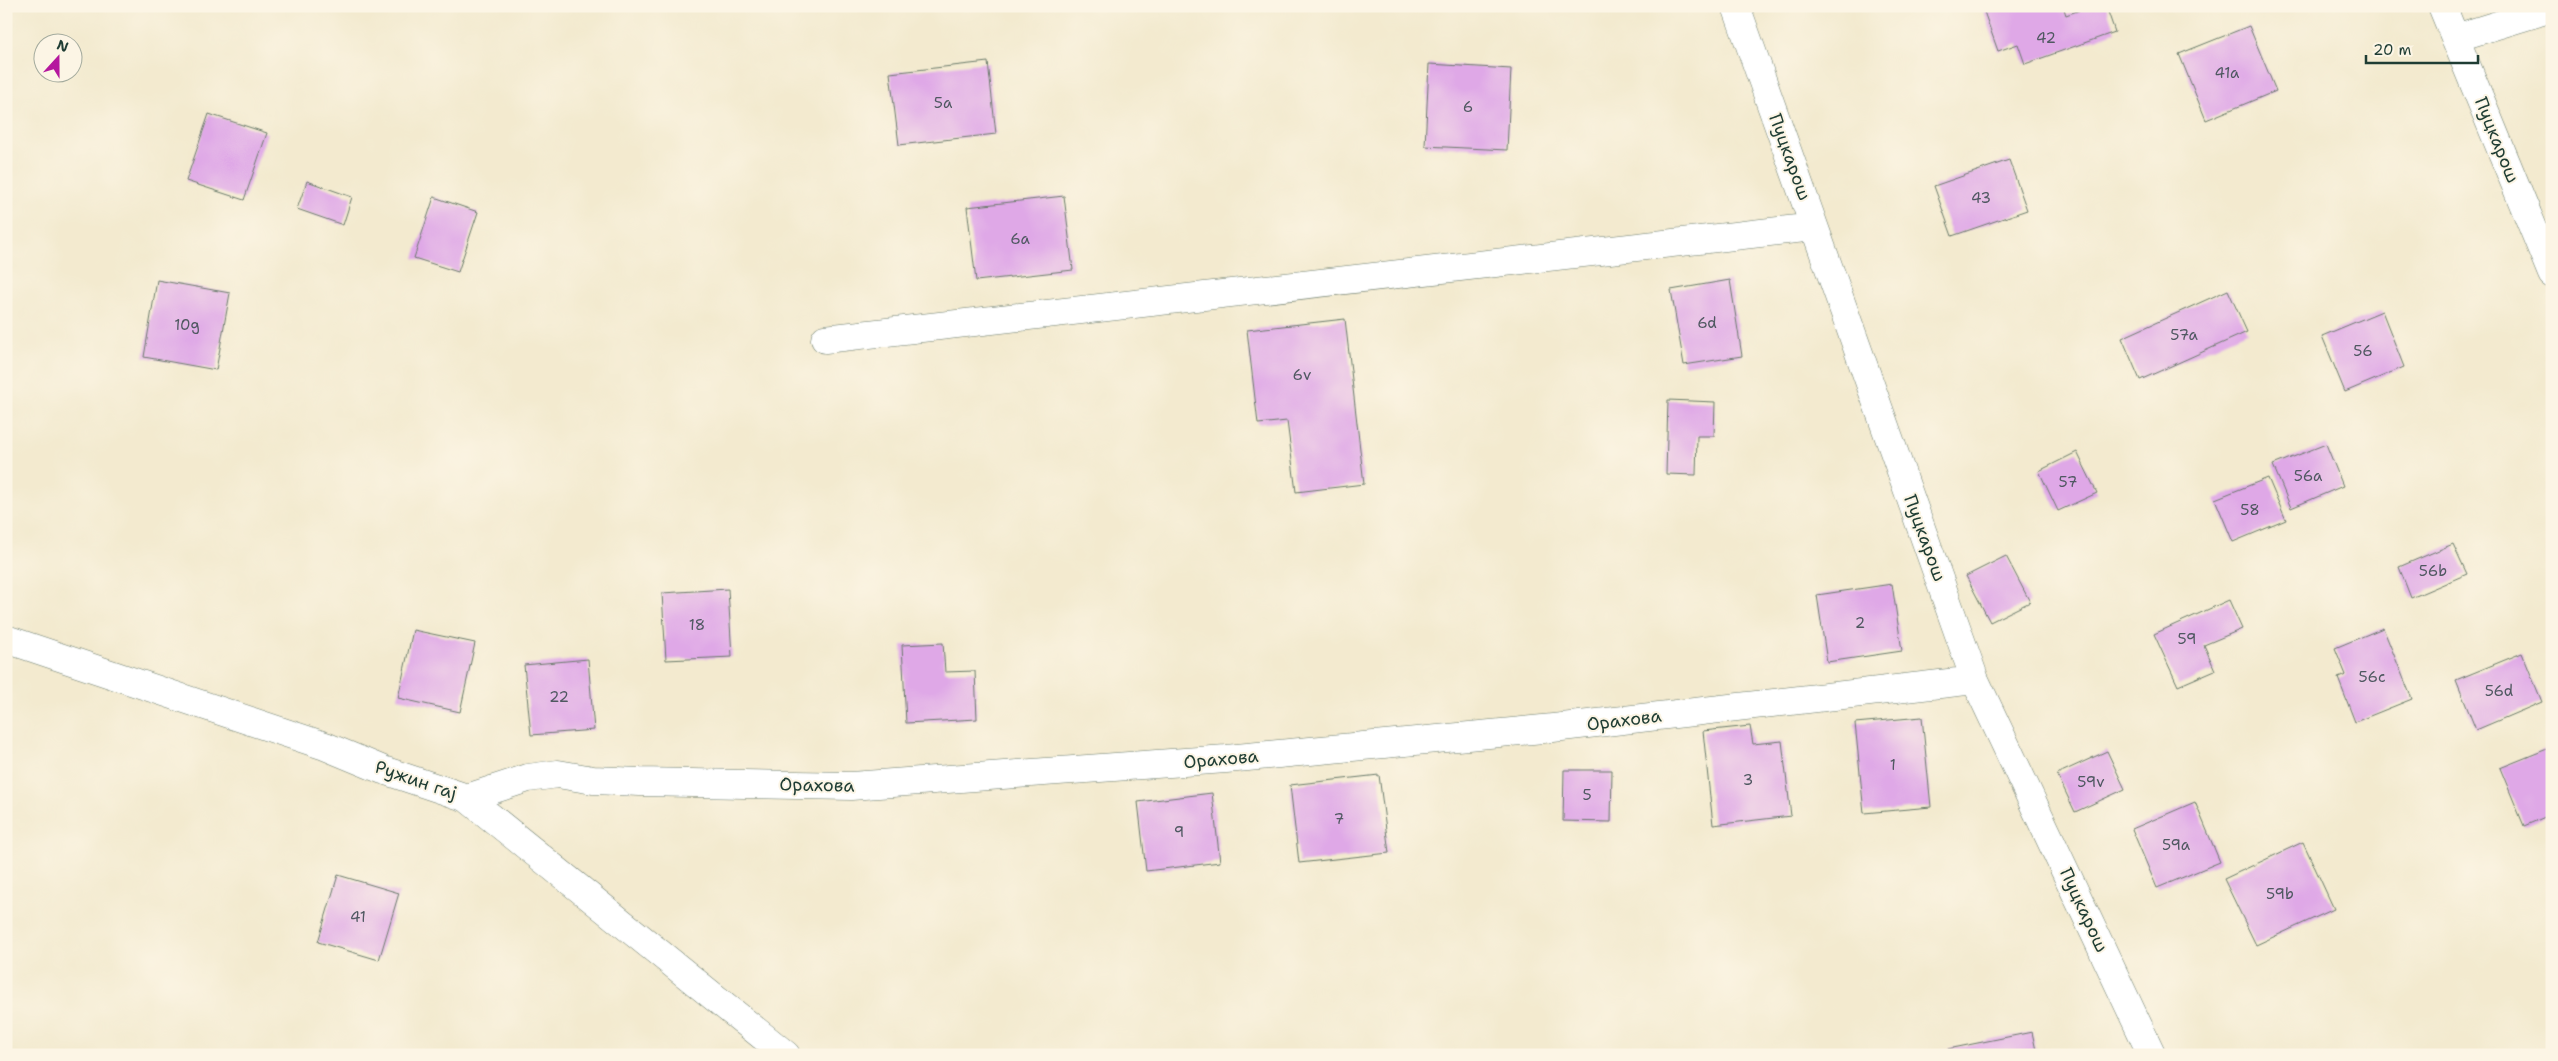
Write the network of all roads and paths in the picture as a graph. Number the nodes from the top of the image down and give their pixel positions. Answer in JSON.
{"nodes":[{"id":1,"x":1736,"y":6,"type":"edge"},
{"id":2,"x":2442,"y":6,"type":"edge"},
{"id":3,"x":2552,"y":8,"type":"edge"},
{"id":4,"x":2455,"y":38,"type":"junction"},
{"id":5,"x":1814,"y":227,"type":"junction"},
{"id":6,"x":2552,"y":274,"type":"edge"},
{"id":7,"x":825,"y":339,"type":"dead end"},
{"id":8,"x":6,"y":638,"type":"edge"},
{"id":9,"x":1975,"y":680,"type":"junction"},
{"id":10,"x":467,"y":798,"type":"junction"},
{"id":11,"x":786,"y":1055,"type":"edge"},
{"id":12,"x":2152,"y":1055,"type":"edge"}],
"edges":[{"from":1,"to":5,"type":"street","name":"Пуцкарош"},
{"from":2,"to":4,"type":"street","name":"Пуцкарош"},
{"from":3,"to":4,"type":"street"},
{"from":4,"to":6,"type":"street","name":"Пуцкарош"},
{"from":5,"to":7,"type":"street"},
{"from":5,"to":9,"type":"street","name":"Пуцкарош"},
{"from":8,"to":10,"type":"street","name":"Ружин гај"},
{"from":9,"to":10,"type":"street","name":"Орахова"},
{"from":9,"to":12,"type":"street","name":"Пуцкарош"},
{"from":10,"to":11,"type":"street","name":"Ружин гај"}]}
